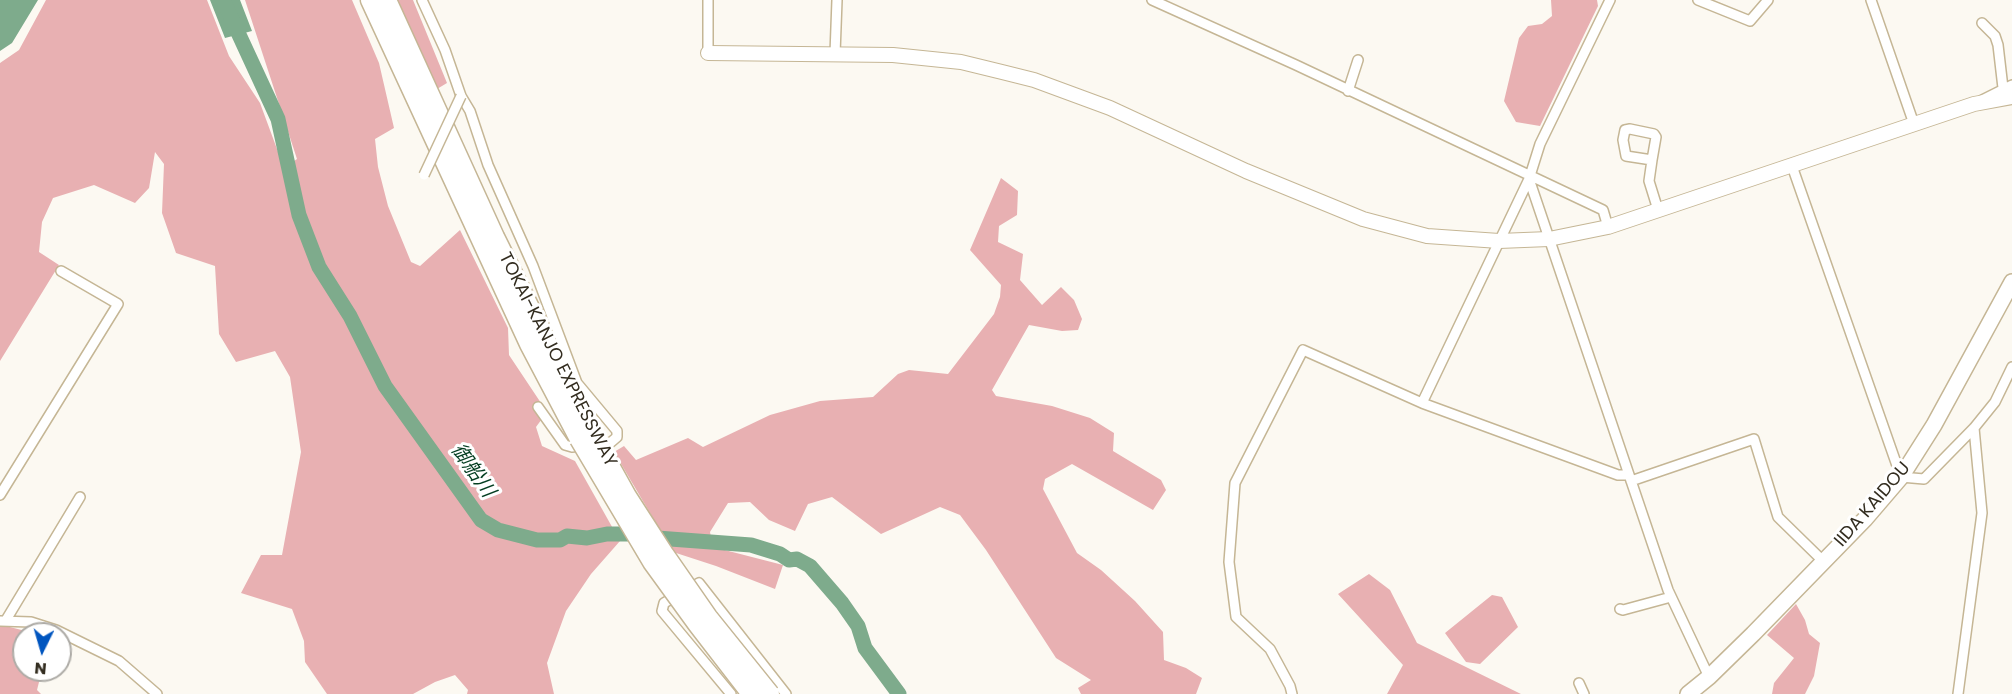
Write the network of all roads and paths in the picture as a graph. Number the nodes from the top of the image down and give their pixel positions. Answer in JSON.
{"nodes":[{"id":1,"x":370,"y":0,"type":"edge"},
{"id":2,"x":387,"y":0,"type":"edge"},
{"id":3,"x":422,"y":0,"type":"edge"},
{"id":4,"x":708,"y":0,"type":"edge"},
{"id":5,"x":837,"y":0,"type":"edge"},
{"id":6,"x":1152,"y":0,"type":"edge"},
{"id":7,"x":1610,"y":0,"type":"edge"},
{"id":8,"x":1698,"y":0,"type":"edge"},
{"id":9,"x":1768,"y":0,"type":"edge"},
{"id":10,"x":1871,"y":0,"type":"edge"},
{"id":11,"x":1171,"y":4,"type":"edge"},
{"id":12,"x":1982,"y":23,"type":"dead end"},
{"id":13,"x":708,"y":53,"type":"joint"},
{"id":14,"x":835,"y":54,"type":"junction"},
{"id":15,"x":1358,"y":60,"type":"dead end"},
{"id":16,"x":2009,"y":90,"type":"edge"},
{"id":17,"x":1348,"y":91,"type":"junction"},
{"id":18,"x":461,"y":96,"type":"junction"},
{"id":19,"x":1914,"y":124,"type":"junction"},
{"id":20,"x":1652,"y":160,"type":"dead end"},
{"id":21,"x":1791,"y":166,"type":"junction"},
{"id":22,"x":424,"y":175,"type":"dead end"},
{"id":23,"x":1530,"y":177,"type":"junction"},
{"id":24,"x":1658,"y":210,"type":"junction"},
{"id":25,"x":1608,"y":227,"type":"junction"},
{"id":26,"x":1549,"y":239,"type":"junction"},
{"id":27,"x":1499,"y":241,"type":"junction"},
{"id":28,"x":61,"y":271,"type":"dead end"},
{"id":29,"x":2012,"y":282,"type":"edge"},
{"id":30,"x":2012,"y":367,"type":"edge"},
{"id":31,"x":1422,"y":403,"type":"junction"},
{"id":32,"x":538,"y":407,"type":"dead end"},
{"id":33,"x":1974,"y":428,"type":"junction"},
{"id":34,"x":586,"y":436,"type":"junction"},
{"id":35,"x":1901,"y":477,"type":"junction"},
{"id":36,"x":1629,"y":478,"type":"junction"},
{"id":37,"x":0,"y":495,"type":"edge"},
{"id":38,"x":80,"y":497,"type":"dead end"},
{"id":39,"x":1822,"y":561,"type":"junction"},
{"id":40,"x":1671,"y":597,"type":"junction"},
{"id":41,"x":1620,"y":609,"type":"dead end"},
{"id":42,"x":3,"y":621,"type":"edge"},
{"id":43,"x":1709,"y":677,"type":"junction"},
{"id":44,"x":1579,"y":683,"type":"dead end"},
{"id":45,"x":779,"y":693,"type":"edge"},
{"id":46,"x":157,"y":694,"type":"edge"},
{"id":47,"x":731,"y":694,"type":"edge"},
{"id":48,"x":752,"y":694,"type":"edge"},
{"id":49,"x":1292,"y":694,"type":"edge"},
{"id":50,"x":1584,"y":694,"type":"edge"},
{"id":51,"x":1688,"y":694,"type":"edge"},
{"id":52,"x":1958,"y":694,"type":"edge"}],
"edges":[{"from":1,"to":34,"type":"highway","name":"TOKAI-KANJO EXPRESSWAY"},
{"from":2,"to":34,"type":"highway","name":"TOKAI-KANJO EXPRESSWAY"},
{"from":3,"to":18,"type":"street"},
{"from":4,"to":13,"type":"street"},
{"from":5,"to":14,"type":"street"},
{"from":6,"to":11,"type":"street"},
{"from":7,"to":23,"type":"street"},
{"from":8,"to":9,"type":"street"},
{"from":10,"to":19,"type":"street"},
{"from":11,"to":17,"type":"street"},
{"from":12,"to":16,"type":"street"},
{"from":13,"to":14,"type":"street"},
{"from":14,"to":27,"type":"street"},
{"from":15,"to":17,"type":"street"},
{"from":16,"to":19,"type":"street"},
{"from":17,"to":23,"type":"street"},
{"from":18,"to":22,"type":"street","bridge":true},
{"from":18,"to":32,"type":"street"},
{"from":19,"to":21,"type":"street"},
{"from":20,"to":24,"type":"street"},
{"from":21,"to":24,"type":"street"},
{"from":21,"to":35,"type":"street"},
{"from":23,"to":25,"type":"street"},
{"from":23,"to":26,"type":"street"},
{"from":23,"to":27,"type":"street"},
{"from":24,"to":25,"type":"street"},
{"from":25,"to":26,"type":"street"},
{"from":26,"to":27,"type":"street"},
{"from":26,"to":36,"type":"street"},
{"from":27,"to":31,"type":"street"},
{"from":28,"to":37,"type":"street"},
{"from":29,"to":35,"type":"main road","name":"IIDA KAIDOU"},
{"from":30,"to":33,"type":"street"},
{"from":31,"to":36,"type":"street"},
{"from":31,"to":49,"type":"street"},
{"from":33,"to":35,"type":"street"},
{"from":33,"to":52,"type":"street"},
{"from":34,"to":45,"type":"highway","name":"TOKAI-KANJO EXPRESSWAY","bridge":true},
{"from":34,"to":48,"type":"highway","name":"TOKAI-KANJO EXPRESSWAY","bridge":true},
{"from":35,"to":39,"type":"main road","name":"IIDA KAIDOU"},
{"from":36,"to":39,"type":"street"},
{"from":36,"to":40,"type":"street"},
{"from":38,"to":42,"type":"street"},
{"from":39,"to":43,"type":"main road","name":"IIDA KAIDOU"},
{"from":40,"to":41,"type":"street"},
{"from":40,"to":43,"type":"street"},
{"from":42,"to":46,"type":"street"},
{"from":43,"to":51,"type":"main road","name":"IIDA KAIDOU"},
{"from":44,"to":50,"type":"street"},
{"from":45,"to":47,"type":"street"}]}
